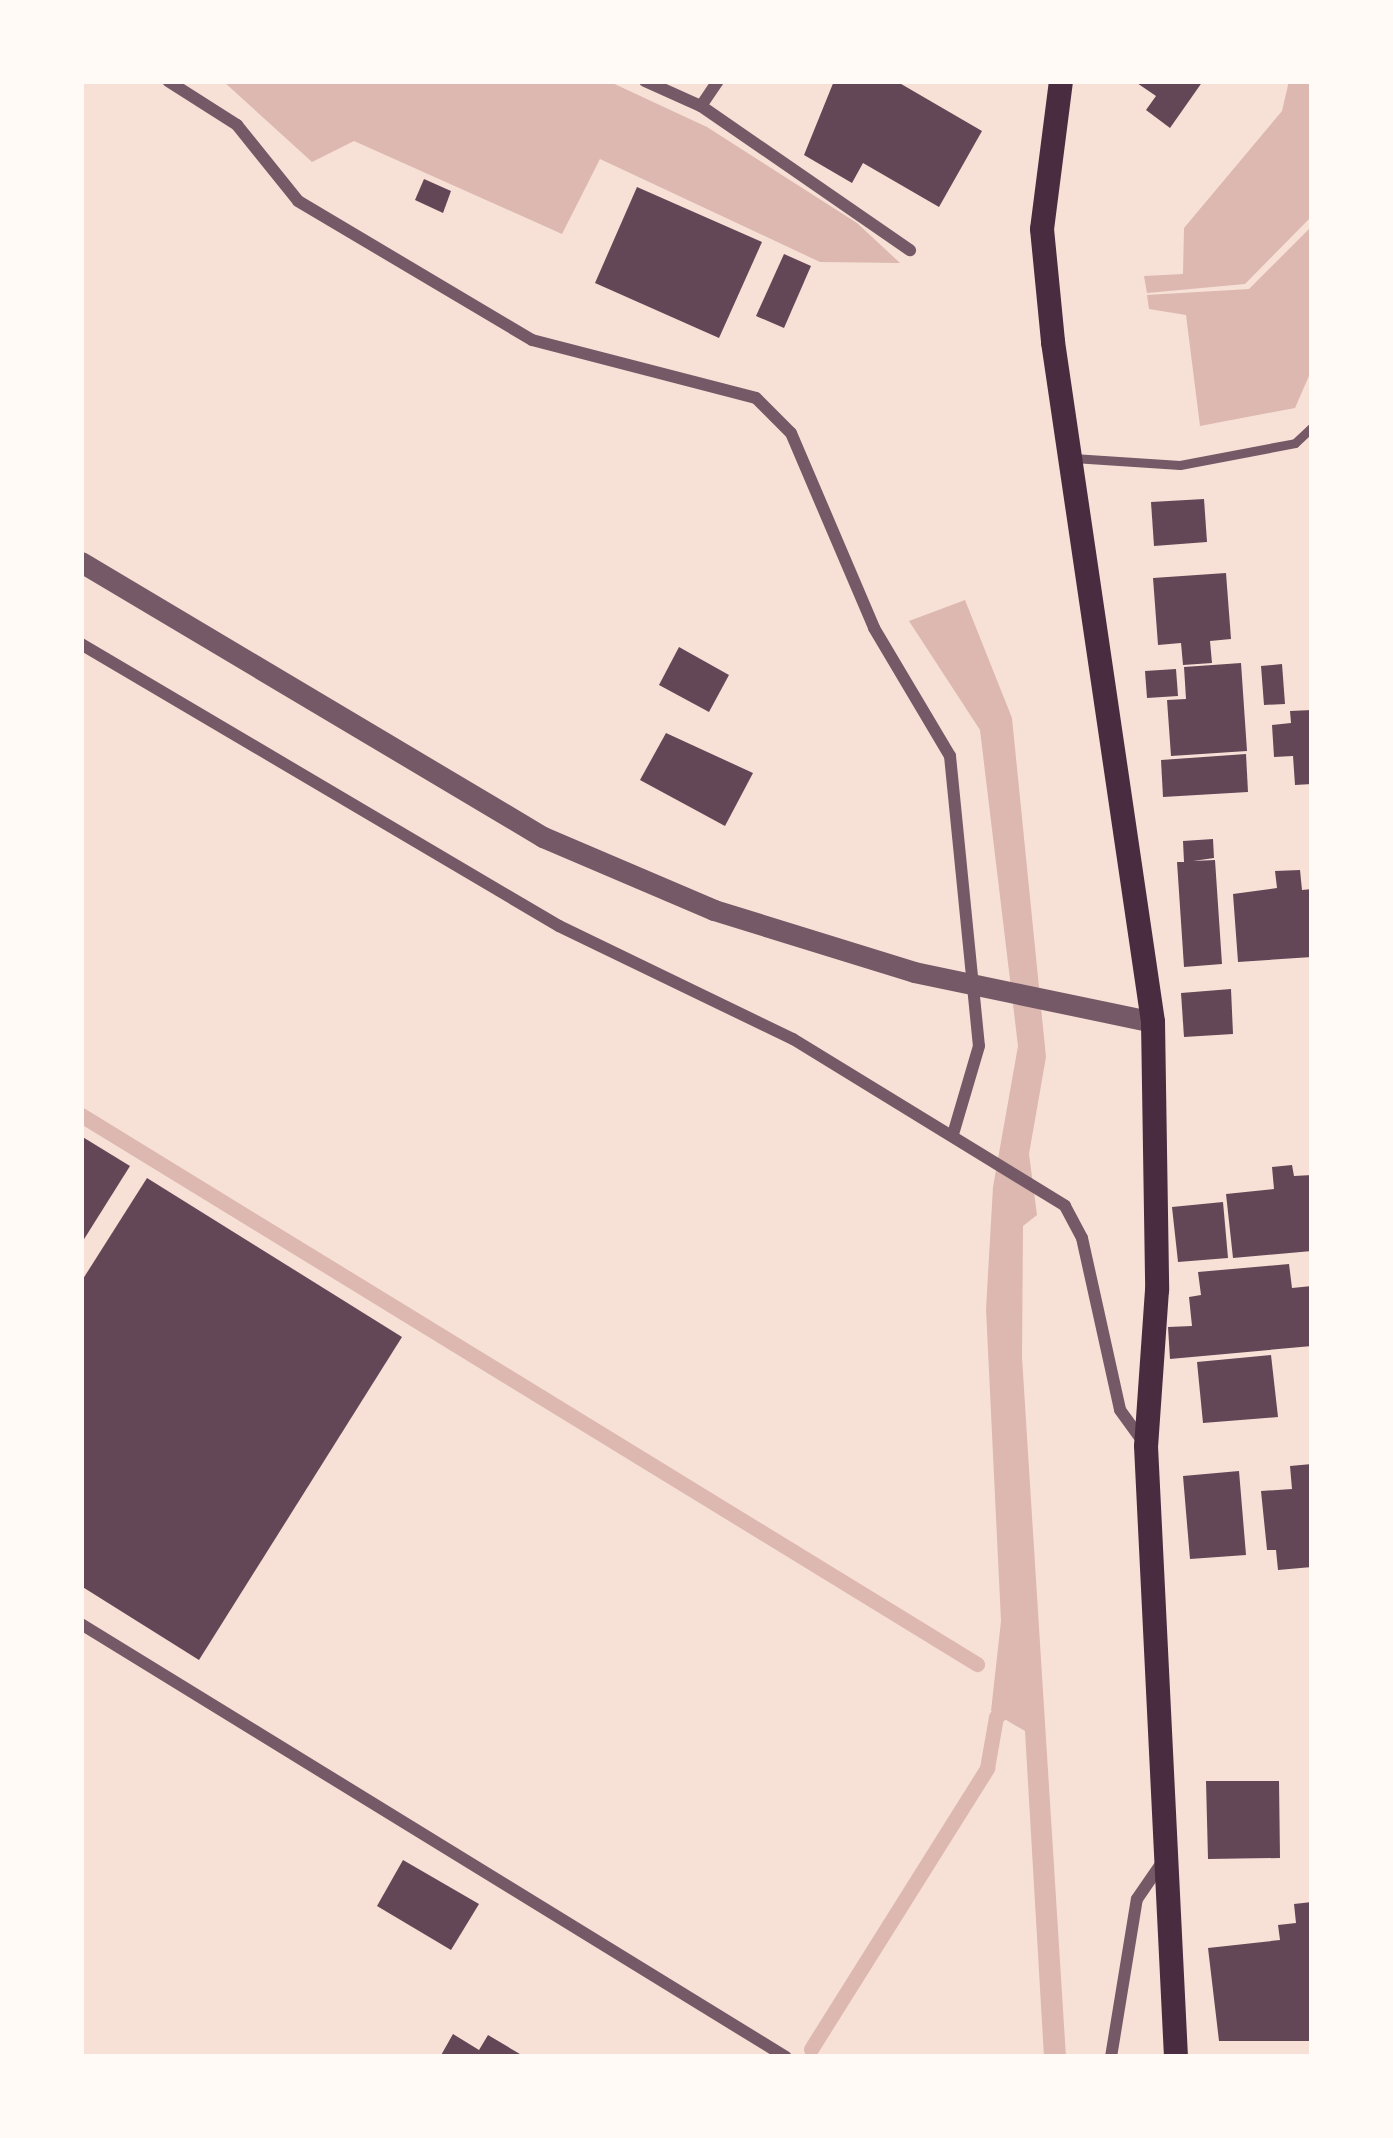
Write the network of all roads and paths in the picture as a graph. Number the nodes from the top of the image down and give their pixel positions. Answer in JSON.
{"nodes":[{"id":1,"x":168,"y":81,"type":"edge"},
{"id":2,"x":645,"y":81,"type":"edge"},
{"id":3,"x":718,"y":81,"type":"edge"},
{"id":4,"x":1060,"y":81,"type":"edge"},
{"id":5,"x":701,"y":106,"type":"junction"},
{"id":6,"x":910,"y":250,"type":"dead end"},
{"id":7,"x":1312,"y":427,"type":"edge"},
{"id":8,"x":1073,"y":458,"type":"junction"},
{"id":9,"x":81,"y":562,"type":"edge"},
{"id":10,"x":81,"y":644,"type":"edge"},
{"id":11,"x":1153,"y":1022,"type":"junction"},
{"id":12,"x":954,"y":1131,"type":"junction"},
{"id":13,"x":1146,"y":1446,"type":"junction"},
{"id":14,"x":81,"y":1624,"type":"edge"},
{"id":15,"x":1166,"y":1855,"type":"junction"},
{"id":16,"x":786,"y":2057,"type":"edge"},
{"id":17,"x":1111,"y":2057,"type":"edge"},
{"id":18,"x":1175,"y":2057,"type":"edge"}],
"edges":[{"from":1,"to":12,"type":"street"},
{"from":2,"to":5,"type":"street"},
{"from":3,"to":5,"type":"street"},
{"from":4,"to":8,"type":"main road"},
{"from":5,"to":6,"type":"street"},
{"from":7,"to":8,"type":"lane"},
{"from":8,"to":11,"type":"main road"},
{"from":9,"to":11,"type":"street"},
{"from":10,"to":12,"type":"street"},
{"from":11,"to":13,"type":"main road"},
{"from":12,"to":13,"type":"street"},
{"from":13,"to":15,"type":"main road"},
{"from":14,"to":16,"type":"street"},
{"from":15,"to":17,"type":"street"},
{"from":15,"to":18,"type":"main road"}]}
